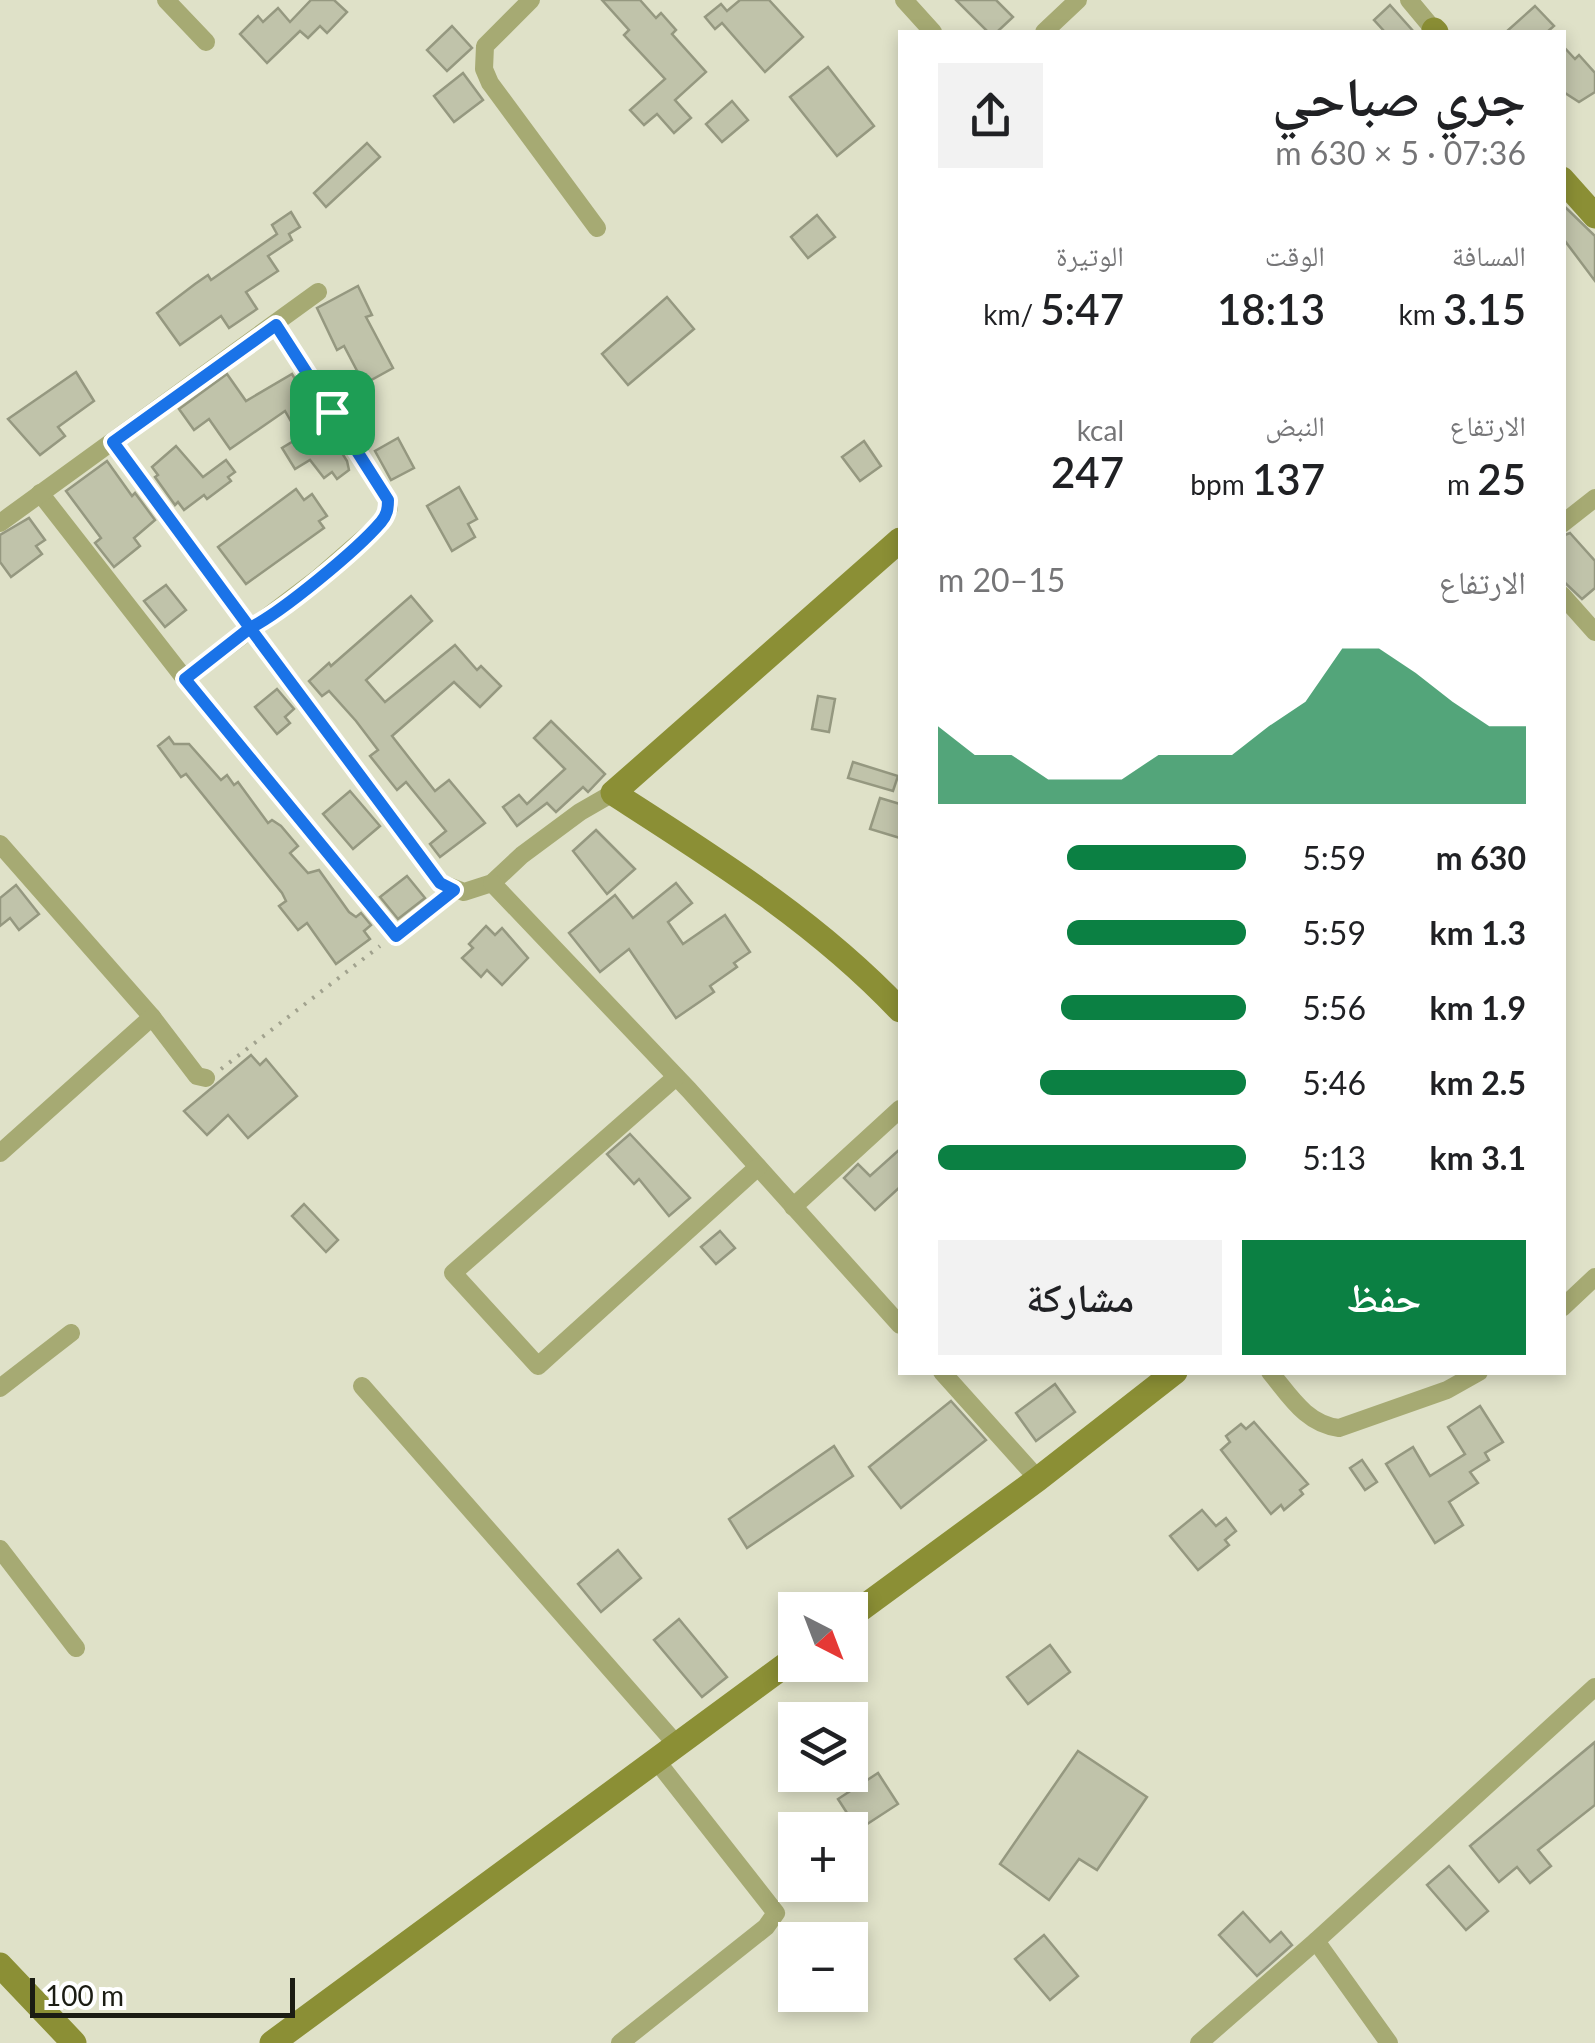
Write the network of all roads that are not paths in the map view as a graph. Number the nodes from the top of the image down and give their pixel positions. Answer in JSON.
{"nodes":[{"id":1,"x":166,"y":0,"type":"edge"},
{"id":2,"x":531,"y":0,"type":"edge"},
{"id":3,"x":904,"y":0,"type":"edge"},
{"id":4,"x":1078,"y":0,"type":"edge"},
{"id":5,"x":1409,"y":0,"type":"edge"},
{"id":6,"x":931,"y":30,"type":"edge"},
{"id":7,"x":1046,"y":30,"type":"edge"},
{"id":8,"x":1433,"y":30,"type":"edge"},
{"id":9,"x":206,"y":42,"type":"dead end"},
{"id":10,"x":1566,"y":183,"type":"edge"},
{"id":11,"x":1593,"y":211,"type":"edge"},
{"id":12,"x":597,"y":228,"type":"dead end"},
{"id":13,"x":318,"y":292,"type":"dead end"},
{"id":14,"x":276,"y":325,"type":"junction"},
{"id":15,"x":113,"y":442,"type":"junction"},
{"id":16,"x":40,"y":493,"type":"junction"},
{"id":17,"x":1595,"y":498,"type":"edge"},
{"id":18,"x":1566,"y":521,"type":"edge"},
{"id":19,"x":0,"y":523,"type":"edge"},
{"id":20,"x":898,"y":542,"type":"edge"},
{"id":21,"x":1566,"y":600,"type":"edge"},
{"id":22,"x":250,"y":628,"type":"junction"},
{"id":23,"x":1595,"y":632,"type":"edge"},
{"id":24,"x":185,"y":679,"type":"junction"},
{"id":25,"x":613,"y":793,"type":"junction"},
{"id":26,"x":0,"y":844,"type":"edge"},
{"id":27,"x":492,"y":884,"type":"junction"},
{"id":28,"x":454,"y":890,"type":"junction"},
{"id":29,"x":898,"y":1008,"type":"edge"},
{"id":30,"x":152,"y":1017,"type":"junction"},
{"id":31,"x":676,"y":1077,"type":"junction"},
{"id":32,"x":206,"y":1078,"type":"road end"},
{"id":33,"x":898,"y":1111,"type":"edge"},
{"id":34,"x":0,"y":1153,"type":"edge"},
{"id":35,"x":758,"y":1167,"type":"junction"},
{"id":36,"x":794,"y":1206,"type":"junction"},
{"id":37,"x":1595,"y":1277,"type":"edge"},
{"id":38,"x":1566,"y":1304,"type":"edge"},
{"id":39,"x":898,"y":1323,"type":"edge"},
{"id":40,"x":71,"y":1334,"type":"dead end"},
{"id":41,"x":945,"y":1375,"type":"edge"},
{"id":42,"x":1171,"y":1375,"type":"edge"},
{"id":43,"x":1273,"y":1375,"type":"edge"},
{"id":44,"x":1474,"y":1375,"type":"edge"},
{"id":45,"x":362,"y":1386,"type":"dead end"},
{"id":46,"x":0,"y":1388,"type":"edge"},
{"id":47,"x":1038,"y":1479,"type":"junction"},
{"id":48,"x":0,"y":1549,"type":"edge"},
{"id":49,"x":868,"y":1605,"type":"edge"},
{"id":50,"x":76,"y":1648,"type":"dead end"},
{"id":51,"x":778,"y":1670,"type":"edge"},
{"id":52,"x":1595,"y":1687,"type":"edge"},
{"id":53,"x":667,"y":1752,"type":"junction"},
{"id":54,"x":1316,"y":1941,"type":"junction"},
{"id":55,"x":0,"y":1966,"type":"edge"},
{"id":56,"x":74,"y":2043,"type":"edge"},
{"id":57,"x":272,"y":2043,"type":"edge"},
{"id":58,"x":620,"y":2043,"type":"edge"},
{"id":59,"x":1199,"y":2043,"type":"edge"},
{"id":60,"x":1390,"y":2043,"type":"edge"}],
"edges":[{"from":1,"to":9,"type":"street"},
{"from":2,"to":12,"type":"street"},
{"from":3,"to":6,"type":"street"},
{"from":4,"to":7,"type":"street"},
{"from":5,"to":8,"type":"street"},
{"from":10,"to":11,"type":"street"},
{"from":13,"to":14,"type":"street"},
{"from":14,"to":15,"type":"street"},
{"from":14,"to":22,"type":"street"},
{"from":15,"to":16,"type":"street"},
{"from":15,"to":22,"type":"street"},
{"from":16,"to":19,"type":"street"},
{"from":16,"to":24,"type":"street"},
{"from":17,"to":18,"type":"street"},
{"from":20,"to":25,"type":"street"},
{"from":21,"to":23,"type":"street"},
{"from":22,"to":24,"type":"street"},
{"from":22,"to":28,"type":"street"},
{"from":24,"to":28,"type":"street"},
{"from":25,"to":27,"type":"street"},
{"from":25,"to":29,"type":"street"},
{"from":26,"to":30,"type":"street"},
{"from":27,"to":28,"type":"street"},
{"from":27,"to":31,"type":"street"},
{"from":30,"to":32,"type":"street"},
{"from":30,"to":34,"type":"street"},
{"from":31,"to":35,"type":"street"},
{"from":31,"to":35,"type":"street"},
{"from":33,"to":36,"type":"street"},
{"from":35,"to":36,"type":"street"},
{"from":36,"to":39,"type":"street"},
{"from":37,"to":38,"type":"street"},
{"from":40,"to":46,"type":"street"},
{"from":41,"to":47,"type":"street"},
{"from":42,"to":47,"type":"street"},
{"from":43,"to":44,"type":"street"},
{"from":45,"to":53,"type":"street"},
{"from":47,"to":49,"type":"street"},
{"from":48,"to":50,"type":"street"},
{"from":51,"to":53,"type":"street"},
{"from":52,"to":54,"type":"street"},
{"from":53,"to":57,"type":"street"},
{"from":53,"to":58,"type":"street"},
{"from":54,"to":59,"type":"street"},
{"from":54,"to":60,"type":"street"},
{"from":55,"to":56,"type":"street"}]}
